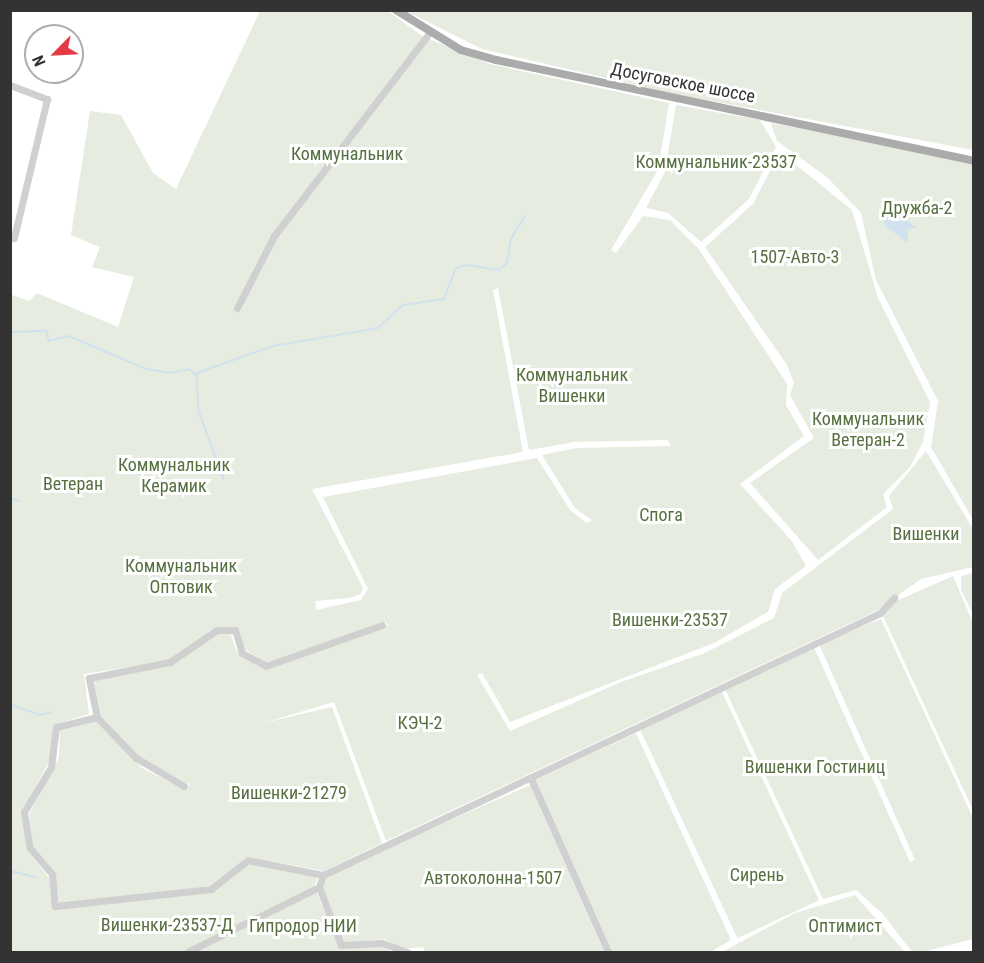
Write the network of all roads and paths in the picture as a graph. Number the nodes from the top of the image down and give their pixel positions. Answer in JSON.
{"nodes":[{"id":1,"x":396,"y":10,"type":"edge"},
{"id":2,"x":430,"y":32,"type":"junction"},
{"id":3,"x":10,"y":86,"type":"edge"},
{"id":4,"x":974,"y":161,"type":"edge"},
{"id":5,"x":14,"y":238,"type":"dead end"},
{"id":6,"x":237,"y":308,"type":"dead end"},
{"id":7,"x":894,"y":598,"type":"dead end"},
{"id":8,"x":382,"y":625,"type":"dead end"},
{"id":9,"x":97,"y":717,"type":"junction"},
{"id":10,"x":531,"y":779,"type":"junction"},
{"id":11,"x":184,"y":786,"type":"dead end"},
{"id":12,"x":323,"y":875,"type":"junction"},
{"id":13,"x":319,"y":886,"type":"junction"},
{"id":14,"x":187,"y":952,"type":"edge"},
{"id":15,"x":406,"y":952,"type":"edge"},
{"id":16,"x":608,"y":952,"type":"edge"}],
"edges":[{"from":1,"to":2,"type":"main road","name":"Досуговское шоссе"},
{"from":2,"to":4,"type":"main road","name":"Досуговское шоссе"},
{"from":2,"to":6,"type":"street"},
{"from":3,"to":5,"type":"street"},
{"from":7,"to":10,"type":"street"},
{"from":8,"to":9,"type":"street"},
{"from":9,"to":11,"type":"street"},
{"from":9,"to":12,"type":"street"},
{"from":10,"to":12,"type":"street"},
{"from":10,"to":16,"type":"street"},
{"from":12,"to":13,"type":"street"},
{"from":13,"to":14,"type":"street"},
{"from":13,"to":15,"type":"street"}]}
